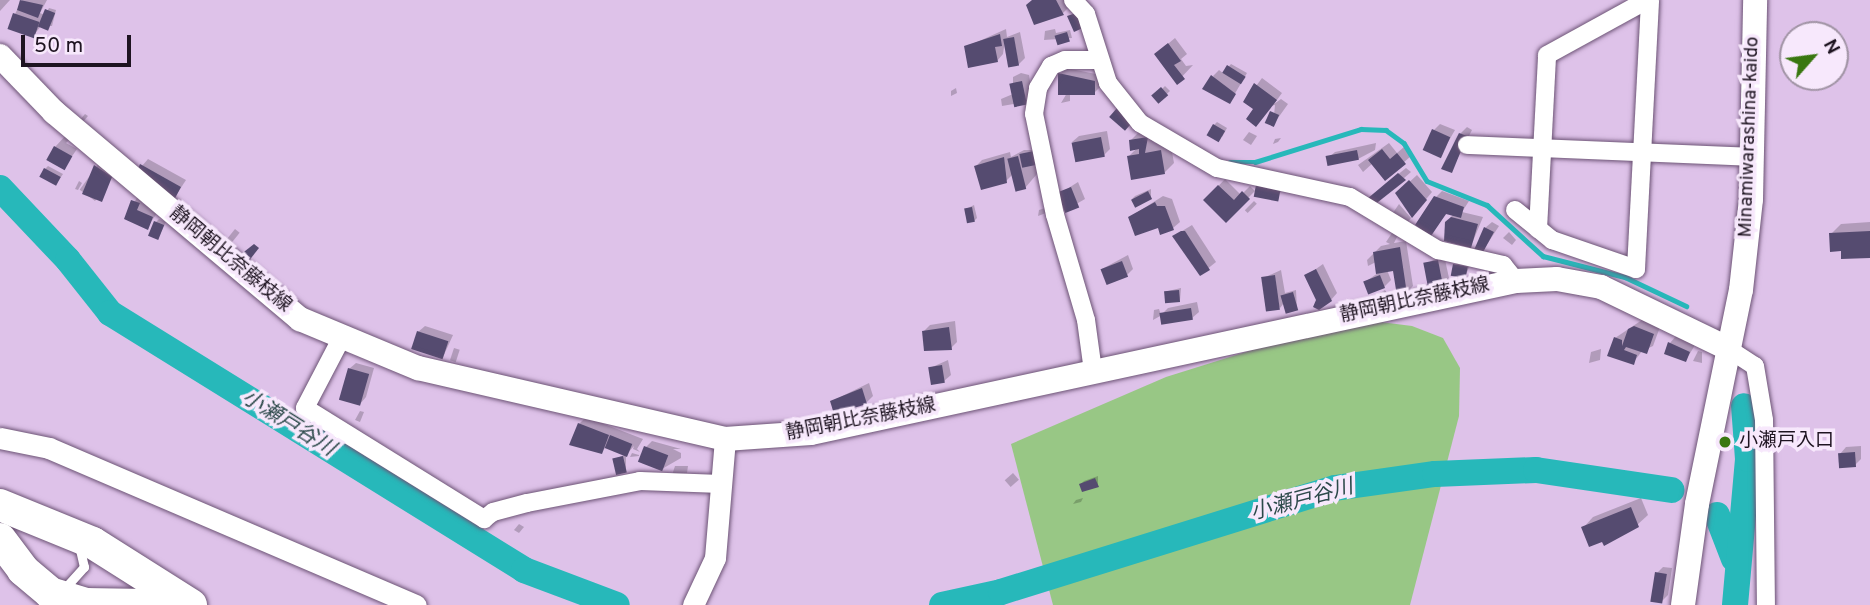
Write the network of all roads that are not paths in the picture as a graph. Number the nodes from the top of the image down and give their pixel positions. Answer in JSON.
{"nodes":[{"id":1,"x":1073,"y":0,"type":"edge"},
{"id":2,"x":1649,"y":0,"type":"edge"},
{"id":3,"x":1755,"y":0,"type":"edge"},
{"id":4,"x":0,"y":56,"type":"edge"},
{"id":5,"x":1100,"y":60,"type":"junction"},
{"id":6,"x":1467,"y":145,"type":"dead end"},
{"id":7,"x":1542,"y":149,"type":"junction"},
{"id":8,"x":1642,"y":153,"type":"junction"},
{"id":9,"x":1752,"y":157,"type":"junction"},
{"id":10,"x":1515,"y":210,"type":"dead end"},
{"id":11,"x":1538,"y":229,"type":"junction"},
{"id":12,"x":1516,"y":281,"type":"junction"},
{"id":13,"x":341,"y":339,"type":"junction"},
{"id":14,"x":1727,"y":348,"type":"junction"},
{"id":15,"x":1093,"y":371,"type":"junction"},
{"id":16,"x":0,"y":438,"type":"edge"},
{"id":17,"x":725,"y":439,"type":"junction"},
{"id":18,"x":721,"y":484,"type":"junction"},
{"id":19,"x":0,"y":505,"type":"edge"},
{"id":20,"x":68,"y":531,"type":"junction"},
{"id":21,"x":0,"y":539,"type":"edge"},
{"id":22,"x":50,"y":593,"type":"junction"},
{"id":23,"x":697,"y":598,"type":"edge"},
{"id":24,"x":147,"y":605,"type":"edge"},
{"id":25,"x":191,"y":605,"type":"edge"},
{"id":26,"x":416,"y":605,"type":"edge"},
{"id":27,"x":1683,"y":605,"type":"edge"},
{"id":28,"x":1766,"y":605,"type":"edge"}],
"edges":[{"from":1,"to":5,"type":"street"},
{"from":2,"to":7,"type":"street"},
{"from":2,"to":8,"type":"street"},
{"from":3,"to":9,"type":"main road","name":"Minamiwarashina-kaido"},
{"from":4,"to":13,"type":"main road","name":"静岡朝比奈藤枝線"},
{"from":5,"to":12,"type":"street"},
{"from":5,"to":15,"type":"street"},
{"from":6,"to":7,"type":"street"},
{"from":7,"to":8,"type":"street"},
{"from":7,"to":11,"type":"street"},
{"from":8,"to":9,"type":"street"},
{"from":8,"to":11,"type":"street"},
{"from":9,"to":14,"type":"main road","name":"Minamiwarashina-kaido"},
{"from":10,"to":11,"type":"street"},
{"from":12,"to":14,"type":"main road","name":"静岡朝比奈藤枝線"},
{"from":12,"to":15,"type":"main road","name":"静岡朝比奈藤枝線"},
{"from":13,"to":17,"type":"main road","name":"静岡朝比奈藤枝線"},
{"from":13,"to":18,"type":"street"},
{"from":14,"to":27,"type":"main road","name":"Minamiwarashina-kaido"},
{"from":14,"to":28,"type":"street"},
{"from":15,"to":17,"type":"main road","name":"静岡朝比奈藤枝線"},
{"from":16,"to":26,"type":"street"},
{"from":17,"to":18,"type":"street"},
{"from":18,"to":23,"type":"street"},
{"from":19,"to":20,"type":"highway"},
{"from":20,"to":22,"type":"lane"},
{"from":20,"to":25,"type":"highway"},
{"from":21,"to":22,"type":"highway"},
{"from":22,"to":24,"type":"highway"}]}
